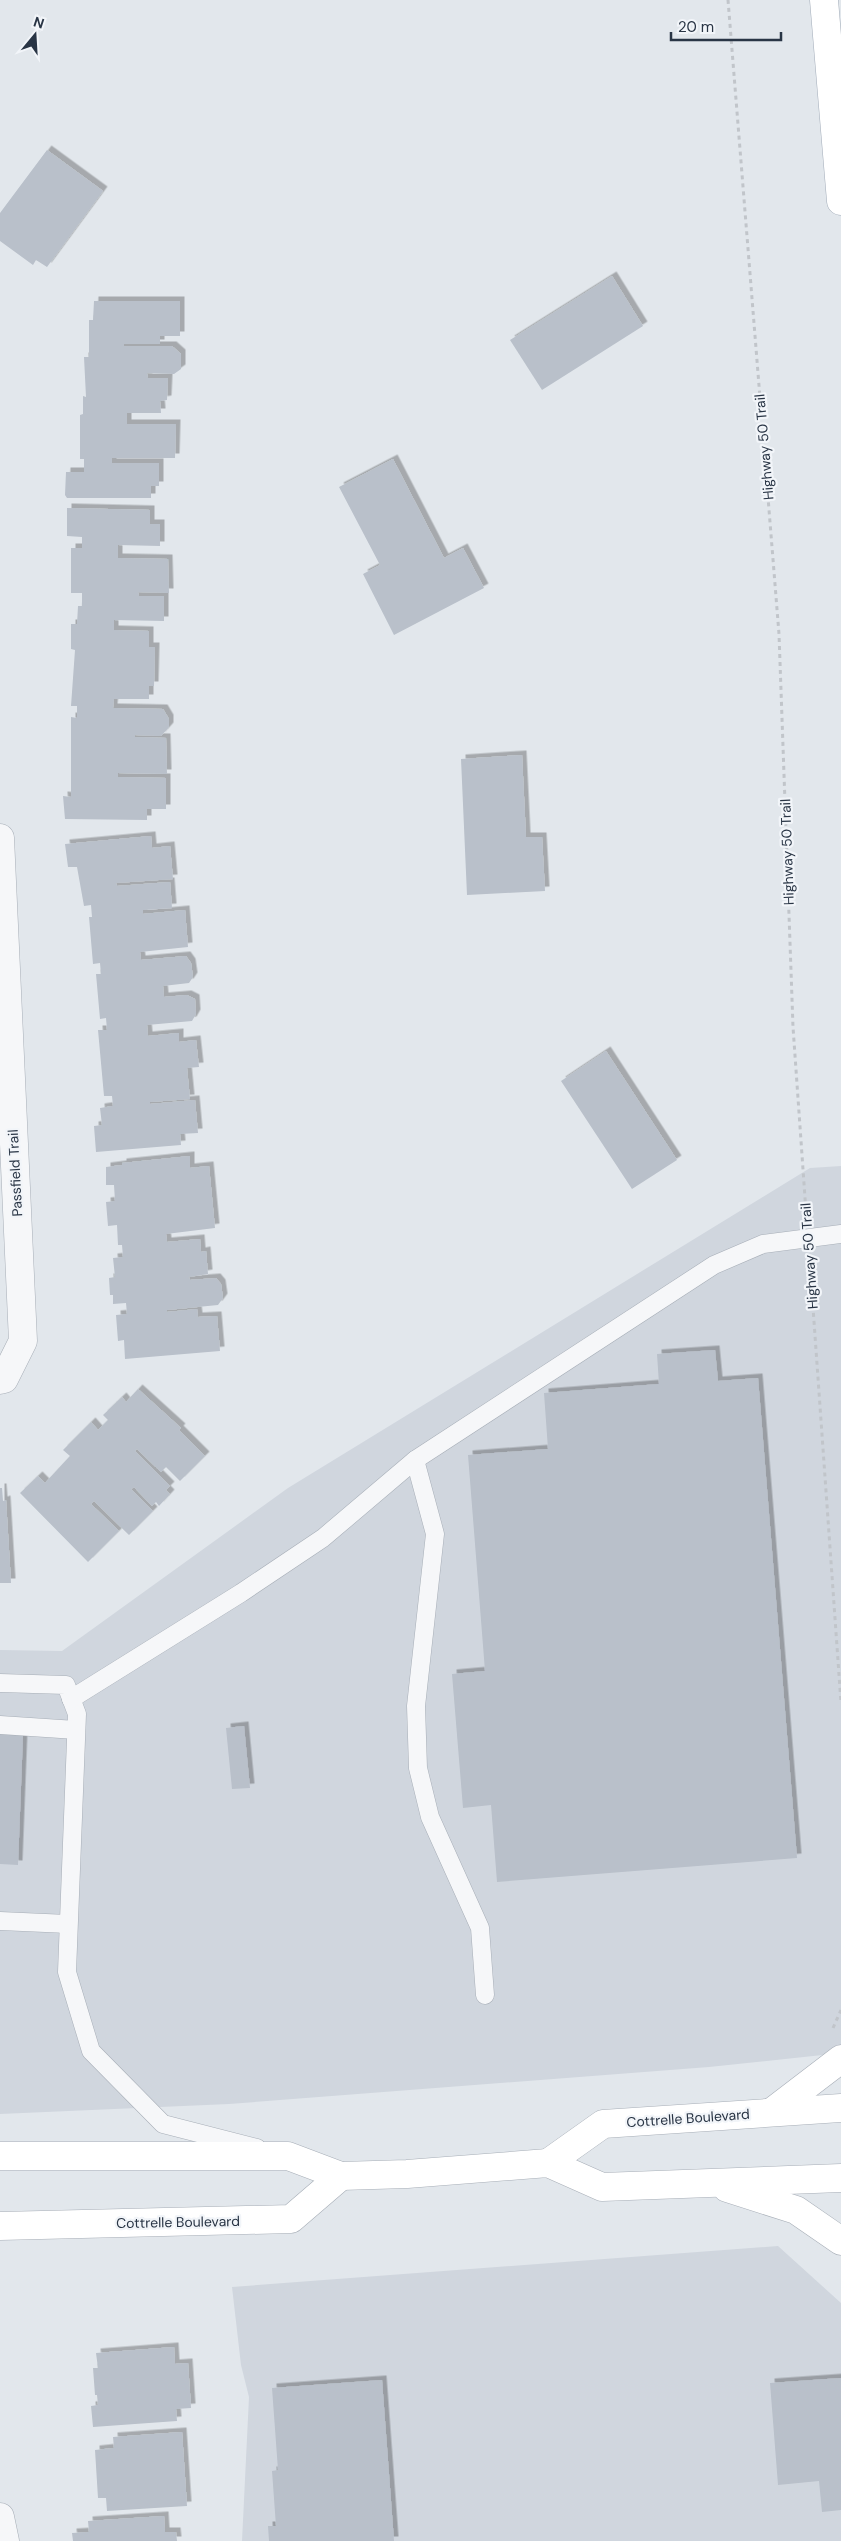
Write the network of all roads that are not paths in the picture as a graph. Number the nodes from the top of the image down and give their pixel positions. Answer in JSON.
{"nodes":[{"id":1,"x":824,"y":0,"type":"edge"},
{"id":2,"x":841,"y":202,"type":"edge"},
{"id":3,"x":0,"y":838,"type":"edge"},
{"id":4,"x":2,"y":949,"type":"edge"},
{"id":5,"x":841,"y":1234,"type":"edge"},
{"id":6,"x":0,"y":1380,"type":"edge"},
{"id":7,"x":415,"y":1460,"type":"junction"},
{"id":8,"x":0,"y":1683,"type":"edge"},
{"id":9,"x":71,"y":1699,"type":"junction"},
{"id":10,"x":0,"y":1725,"type":"edge"},
{"id":11,"x":76,"y":1730,"type":"junction"},
{"id":12,"x":0,"y":1921,"type":"edge"},
{"id":13,"x":68,"y":1924,"type":"junction"},
{"id":14,"x":485,"y":1995,"type":"dead end"},
{"id":15,"x":841,"y":2058,"type":"edge"},
{"id":16,"x":841,"y":2108,"type":"edge"},
{"id":17,"x":773,"y":2111,"type":"junction"},
{"id":18,"x":0,"y":2156,"type":"edge"},
{"id":19,"x":288,"y":2156,"type":"junction"},
{"id":20,"x":548,"y":2163,"type":"junction"},
{"id":21,"x":341,"y":2176,"type":"junction"},
{"id":22,"x":841,"y":2178,"type":"edge"},
{"id":23,"x":709,"y":2182,"type":"junction"},
{"id":24,"x":0,"y":2226,"type":"edge"},
{"id":25,"x":841,"y":2241,"type":"edge"},
{"id":26,"x":0,"y":2517,"type":"edge"},
{"id":27,"x":5,"y":2541,"type":"edge"}],
"edges":[{"from":1,"to":2,"type":"main road"},
{"from":3,"to":4,"type":"street","name":"Passfield Trail"},
{"from":4,"to":6,"type":"street","name":"Passfield Trail"},
{"from":5,"to":7,"type":"lane"},
{"from":7,"to":9,"type":"lane"},
{"from":7,"to":14,"type":"lane"},
{"from":8,"to":9,"type":"lane"},
{"from":9,"to":11,"type":"lane"},
{"from":10,"to":11,"type":"lane"},
{"from":11,"to":13,"type":"lane"},
{"from":12,"to":13,"type":"lane"},
{"from":13,"to":19,"type":"lane"},
{"from":15,"to":17,"type":"main road"},
{"from":16,"to":17,"type":"main road","name":"Cottrelle Boulevard"},
{"from":17,"to":20,"type":"main road","name":"Cottrelle Boulevard"},
{"from":18,"to":19,"type":"main road"},
{"from":19,"to":21,"type":"main road"},
{"from":20,"to":21,"type":"main road"},
{"from":20,"to":23,"type":"main road"},
{"from":21,"to":24,"type":"main road","name":"Cottrelle Boulevard"},
{"from":22,"to":23,"type":"main road"},
{"from":23,"to":25,"type":"main road"},
{"from":26,"to":27,"type":"street"}]}
